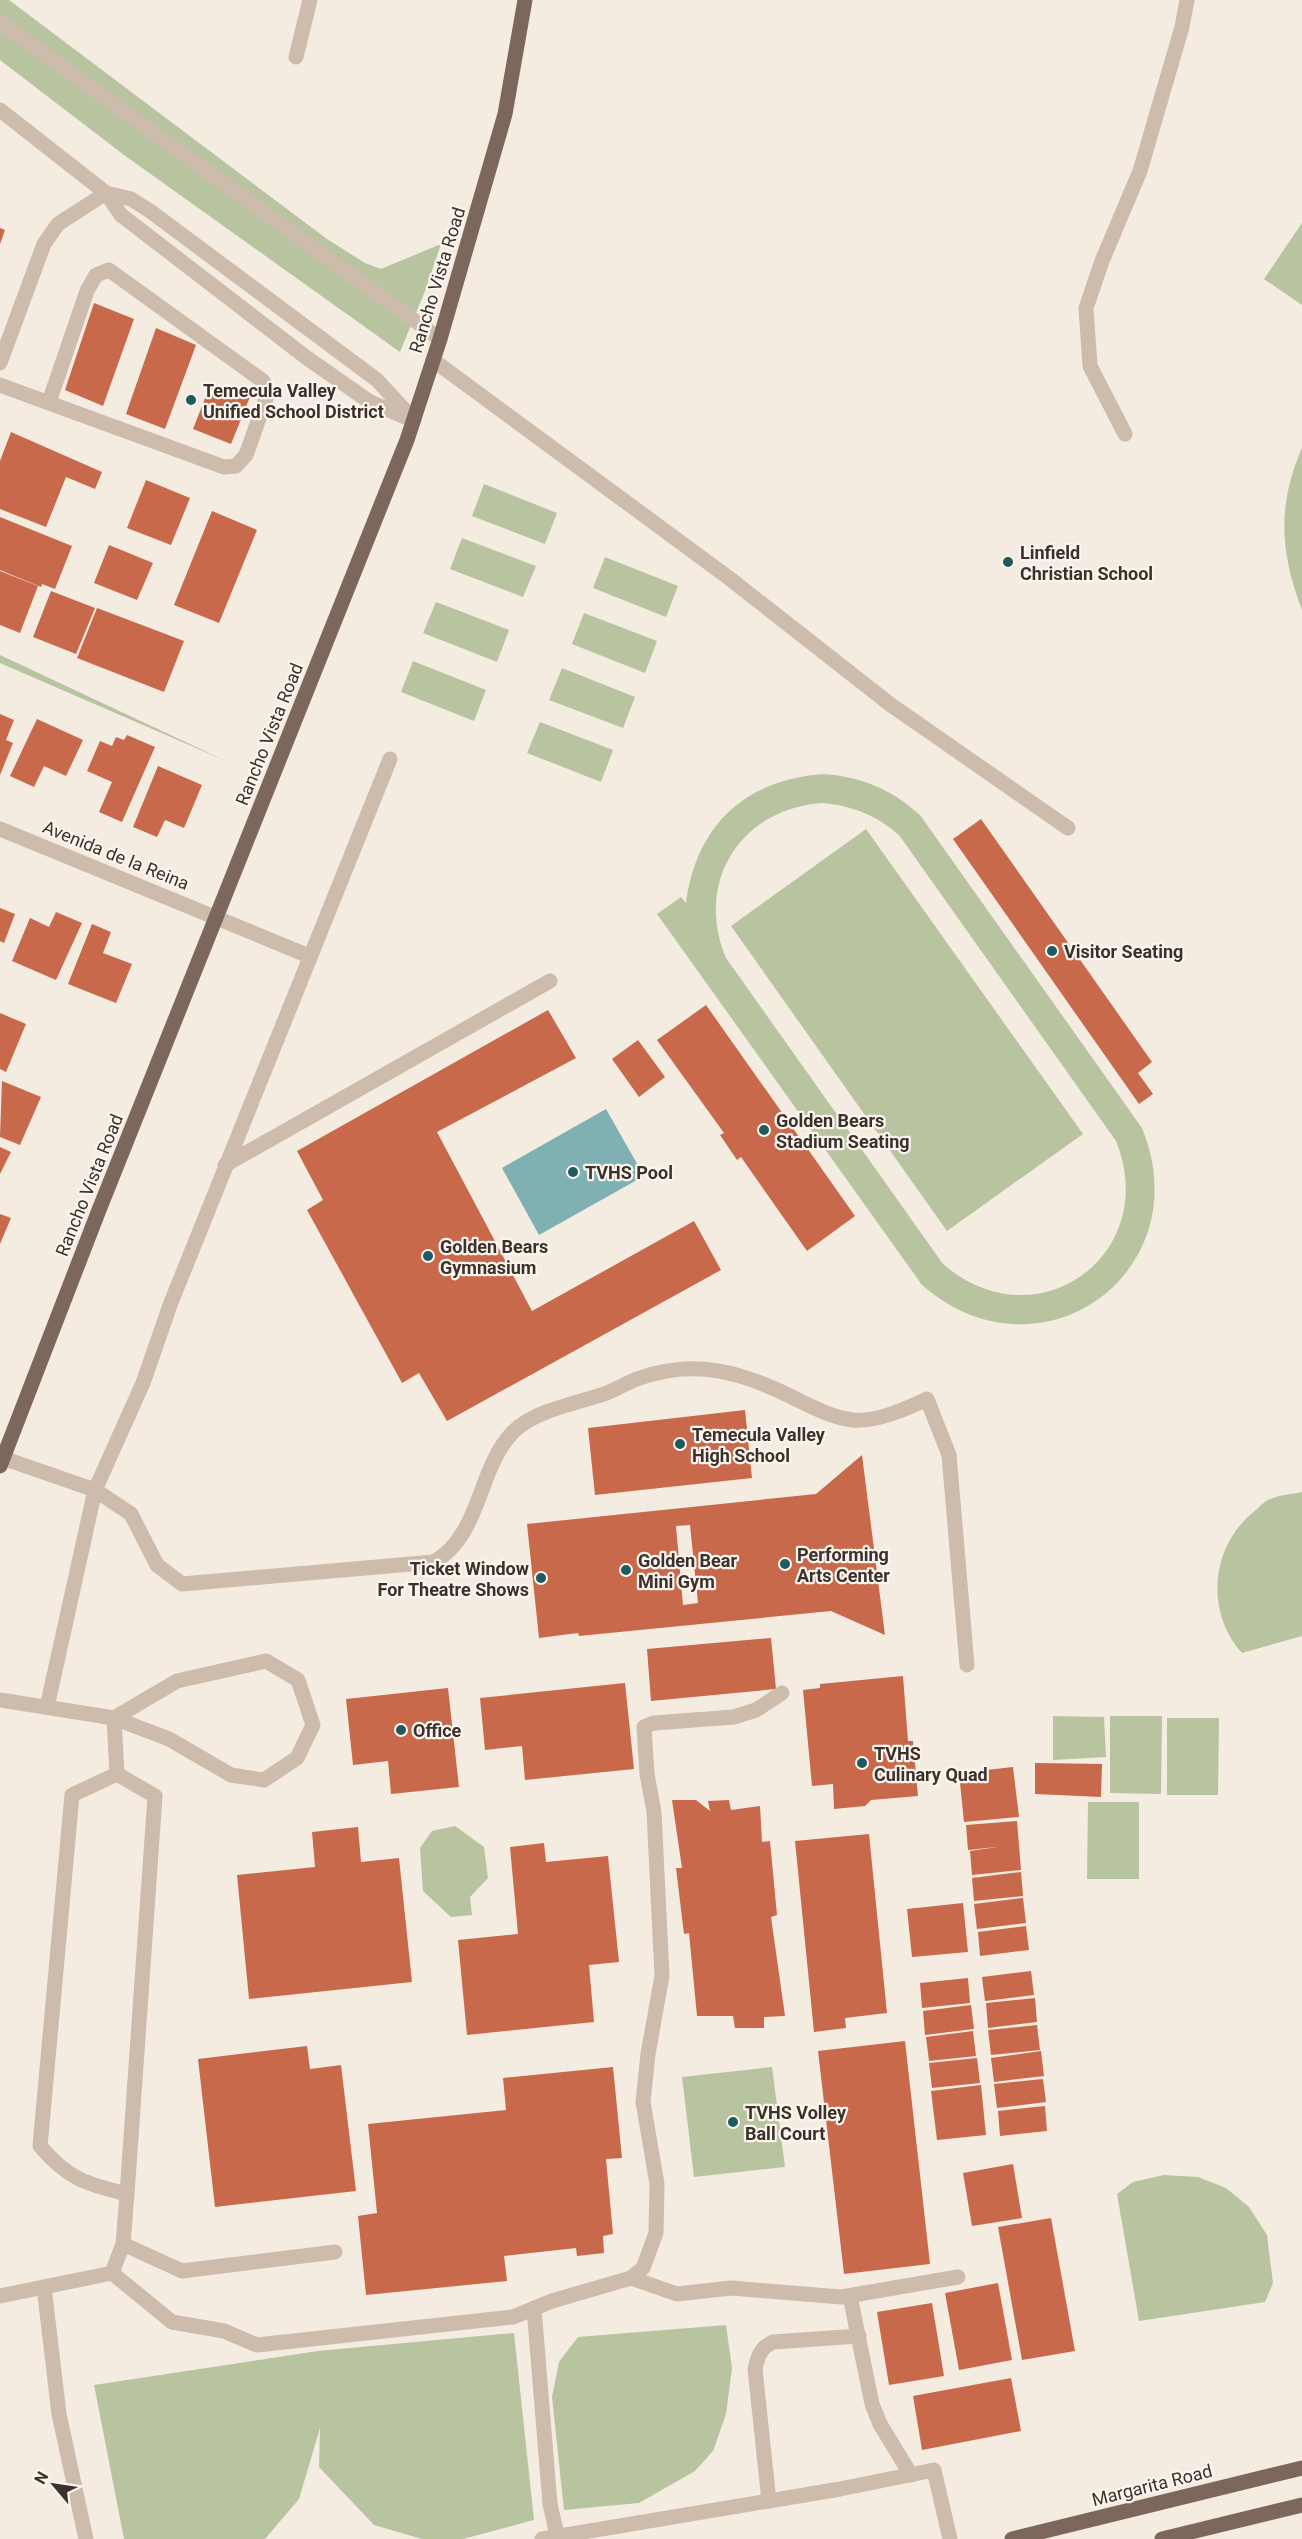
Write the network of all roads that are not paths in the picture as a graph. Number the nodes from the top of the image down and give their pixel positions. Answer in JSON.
{"nodes":[{"id":1,"x":310,"y":0,"type":"edge"},
{"id":2,"x":525,"y":0,"type":"edge"},
{"id":3,"x":1187,"y":0,"type":"edge"},
{"id":4,"x":0,"y":22,"type":"edge"},
{"id":5,"x":296,"y":57,"type":"dead end"},
{"id":6,"x":0,"y":110,"type":"edge"},
{"id":7,"x":106,"y":193,"type":"junction"},
{"id":8,"x":440,"y":339,"type":"junction"},
{"id":9,"x":434,"y":360,"type":"junction"},
{"id":10,"x":0,"y":363,"type":"edge"},
{"id":11,"x":0,"y":385,"type":"edge"},
{"id":12,"x":49,"y":402,"type":"junction"},
{"id":13,"x":414,"y":420,"type":"junction"},
{"id":14,"x":1125,"y":434,"type":"dead end"},
{"id":15,"x":390,"y":759,"type":"dead end"},
{"id":16,"x":1068,"y":828,"type":"dead end"},
{"id":17,"x":0,"y":829,"type":"edge"},
{"id":18,"x":217,"y":917,"type":"junction"},
{"id":19,"x":309,"y":956,"type":"junction"},
{"id":20,"x":550,"y":981,"type":"dead end"},
{"id":21,"x":225,"y":1165,"type":"junction"},
{"id":22,"x":1,"y":1460,"type":"edge"},
{"id":23,"x":95,"y":1490,"type":"junction"},
{"id":24,"x":967,"y":1665,"type":"dead end"},
{"id":25,"x":782,"y":1693,"type":"dead end"},
{"id":26,"x":0,"y":1700,"type":"edge"},
{"id":27,"x":47,"y":1707,"type":"junction"},
{"id":28,"x":114,"y":1718,"type":"junction"},
{"id":29,"x":117,"y":1774,"type":"junction"},
{"id":30,"x":127,"y":2194,"type":"junction"},
{"id":31,"x":123,"y":2244,"type":"junction"},
{"id":32,"x":335,"y":2252,"type":"dead end"},
{"id":33,"x":112,"y":2273,"type":"junction"},
{"id":34,"x":958,"y":2277,"type":"dead end"},
{"id":35,"x":631,"y":2278,"type":"junction"},
{"id":36,"x":44,"y":2287,"type":"junction"},
{"id":37,"x":0,"y":2295,"type":"edge"},
{"id":38,"x":850,"y":2295,"type":"junction"},
{"id":39,"x":534,"y":2308,"type":"junction"},
{"id":40,"x":859,"y":2336,"type":"junction"},
{"id":41,"x":1302,"y":2468,"type":"edge"},
{"id":42,"x":911,"y":2475,"type":"junction"},
{"id":43,"x":769,"y":2501,"type":"junction"},
{"id":44,"x":1302,"y":2505,"type":"edge"},
{"id":45,"x":550,"y":2537,"type":"edge"},
{"id":46,"x":86,"y":2539,"type":"edge"},
{"id":47,"x":950,"y":2539,"type":"edge"},
{"id":48,"x":1012,"y":2539,"type":"edge"},
{"id":49,"x":1162,"y":2539,"type":"edge"}],
"edges":[{"from":1,"to":5,"type":"street"},
{"from":2,"to":8,"type":"main road","name":"Rancho Vista Road"},
{"from":3,"to":14,"type":"street"},
{"from":4,"to":8,"type":"street"},
{"from":6,"to":7,"type":"street"},
{"from":7,"to":10,"type":"street"},
{"from":7,"to":13,"type":"street"},
{"from":7,"to":13,"type":"street"},
{"from":8,"to":9,"type":"main road","name":"Rancho Vista Road"},
{"from":9,"to":13,"type":"main road","name":"Rancho Vista Road"},
{"from":9,"to":16,"type":"street"},
{"from":11,"to":12,"type":"street"},
{"from":12,"to":12,"type":"street"},
{"from":13,"to":18,"type":"main road","name":"Rancho Vista Road"},
{"from":15,"to":19,"type":"street"},
{"from":17,"to":18,"type":"street","name":"Avenida de la Reina"},
{"from":18,"to":19,"type":"street","name":"Avenida de la Reina"},
{"from":18,"to":22,"type":"main road","name":"Rancho Vista Road"},
{"from":19,"to":21,"type":"street"},
{"from":20,"to":21,"type":"street"},
{"from":21,"to":23,"type":"street"},
{"from":22,"to":23,"type":"street"},
{"from":23,"to":24,"type":"street"},
{"from":23,"to":27,"type":"street"},
{"from":25,"to":35,"type":"street"},
{"from":26,"to":27,"type":"street"},
{"from":27,"to":28,"type":"street"},
{"from":28,"to":28,"type":"street"},
{"from":28,"to":29,"type":"street"},
{"from":29,"to":30,"type":"street"},
{"from":29,"to":30,"type":"street"},
{"from":30,"to":31,"type":"street"},
{"from":31,"to":32,"type":"street"},
{"from":31,"to":33,"type":"street"},
{"from":33,"to":36,"type":"street"},
{"from":33,"to":39,"type":"street"},
{"from":34,"to":38,"type":"street"},
{"from":35,"to":38,"type":"street"},
{"from":35,"to":39,"type":"street"},
{"from":36,"to":37,"type":"street"},
{"from":36,"to":46,"type":"street"},
{"from":38,"to":40,"type":"street"},
{"from":39,"to":45,"type":"street"},
{"from":40,"to":42,"type":"street"},
{"from":40,"to":43,"type":"street"},
{"from":41,"to":48,"type":"main road","name":"Margarita Road"},
{"from":42,"to":43,"type":"street"},
{"from":42,"to":47,"type":"street"},
{"from":43,"to":45,"type":"street"},
{"from":44,"to":49,"type":"main road"}]}
